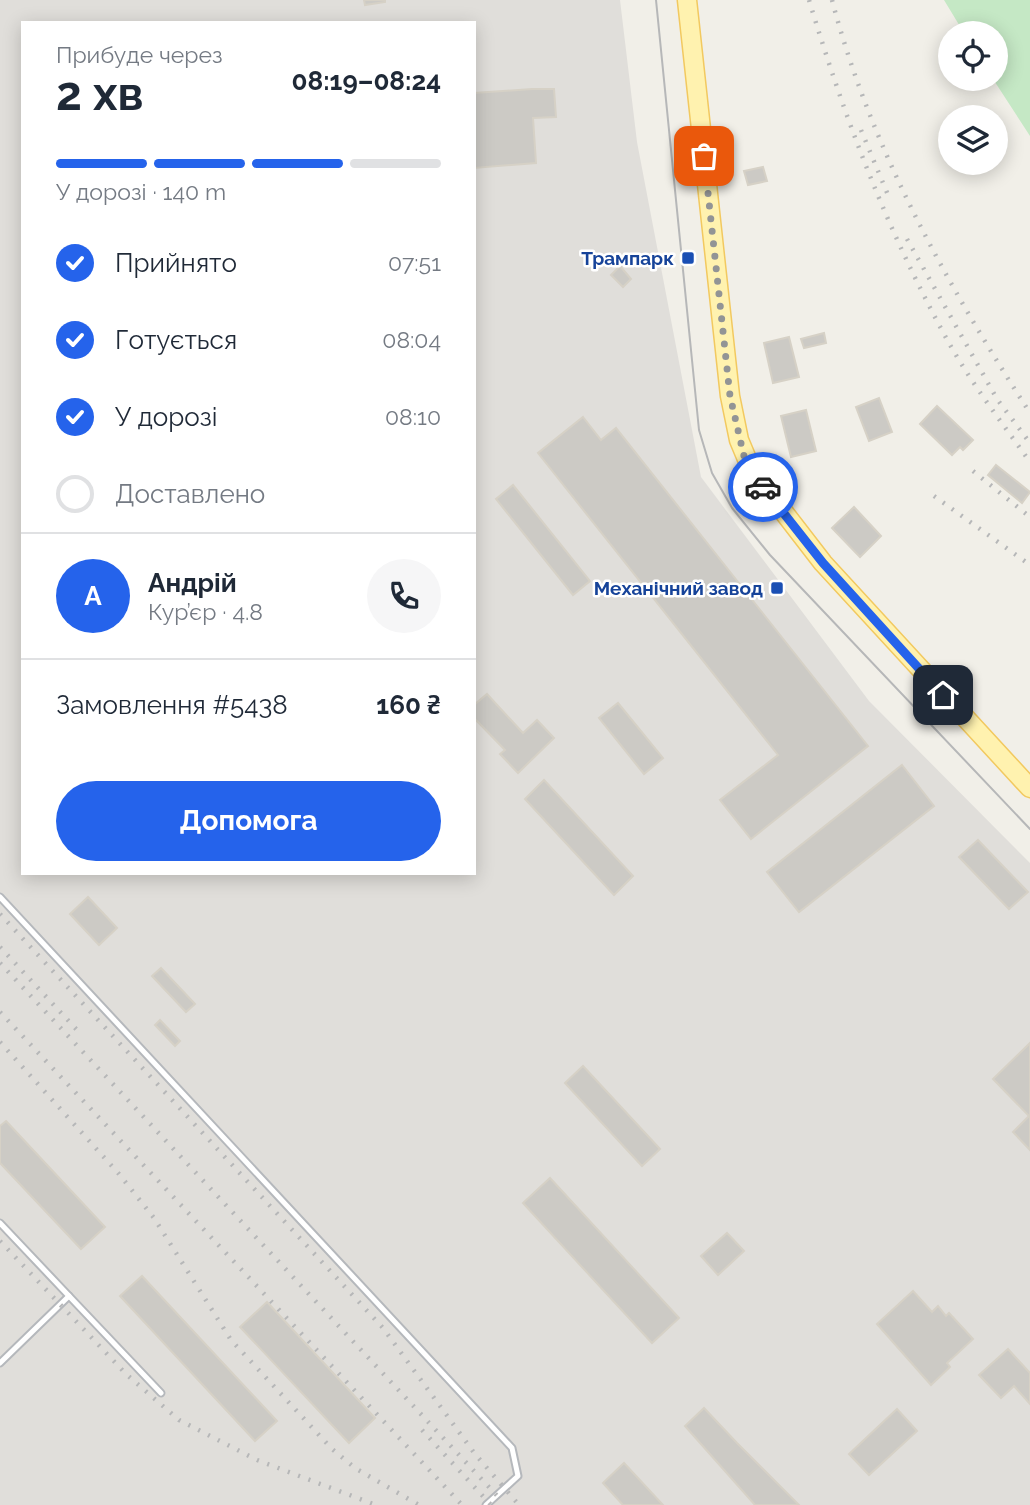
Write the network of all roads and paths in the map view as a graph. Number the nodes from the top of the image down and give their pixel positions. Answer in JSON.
{"nodes":[{"id":1,"x":687,"y":0,"type":"edge"},
{"id":2,"x":1030,"y":788,"type":"edge"},
{"id":3,"x":0,"y":897,"type":"edge"},
{"id":4,"x":0,"y":1223,"type":"edge"},
{"id":5,"x":69,"y":1296,"type":"junction"},
{"id":6,"x":0,"y":1363,"type":"edge"},
{"id":7,"x":161,"y":1394,"type":"dead end"},
{"id":8,"x":486,"y":1505,"type":"edge"}],
"edges":[{"from":1,"to":2,"type":"main road"},
{"from":3,"to":8,"type":"lane"},
{"from":4,"to":5,"type":"lane"},
{"from":5,"to":6,"type":"lane"},
{"from":5,"to":7,"type":"lane"}]}
